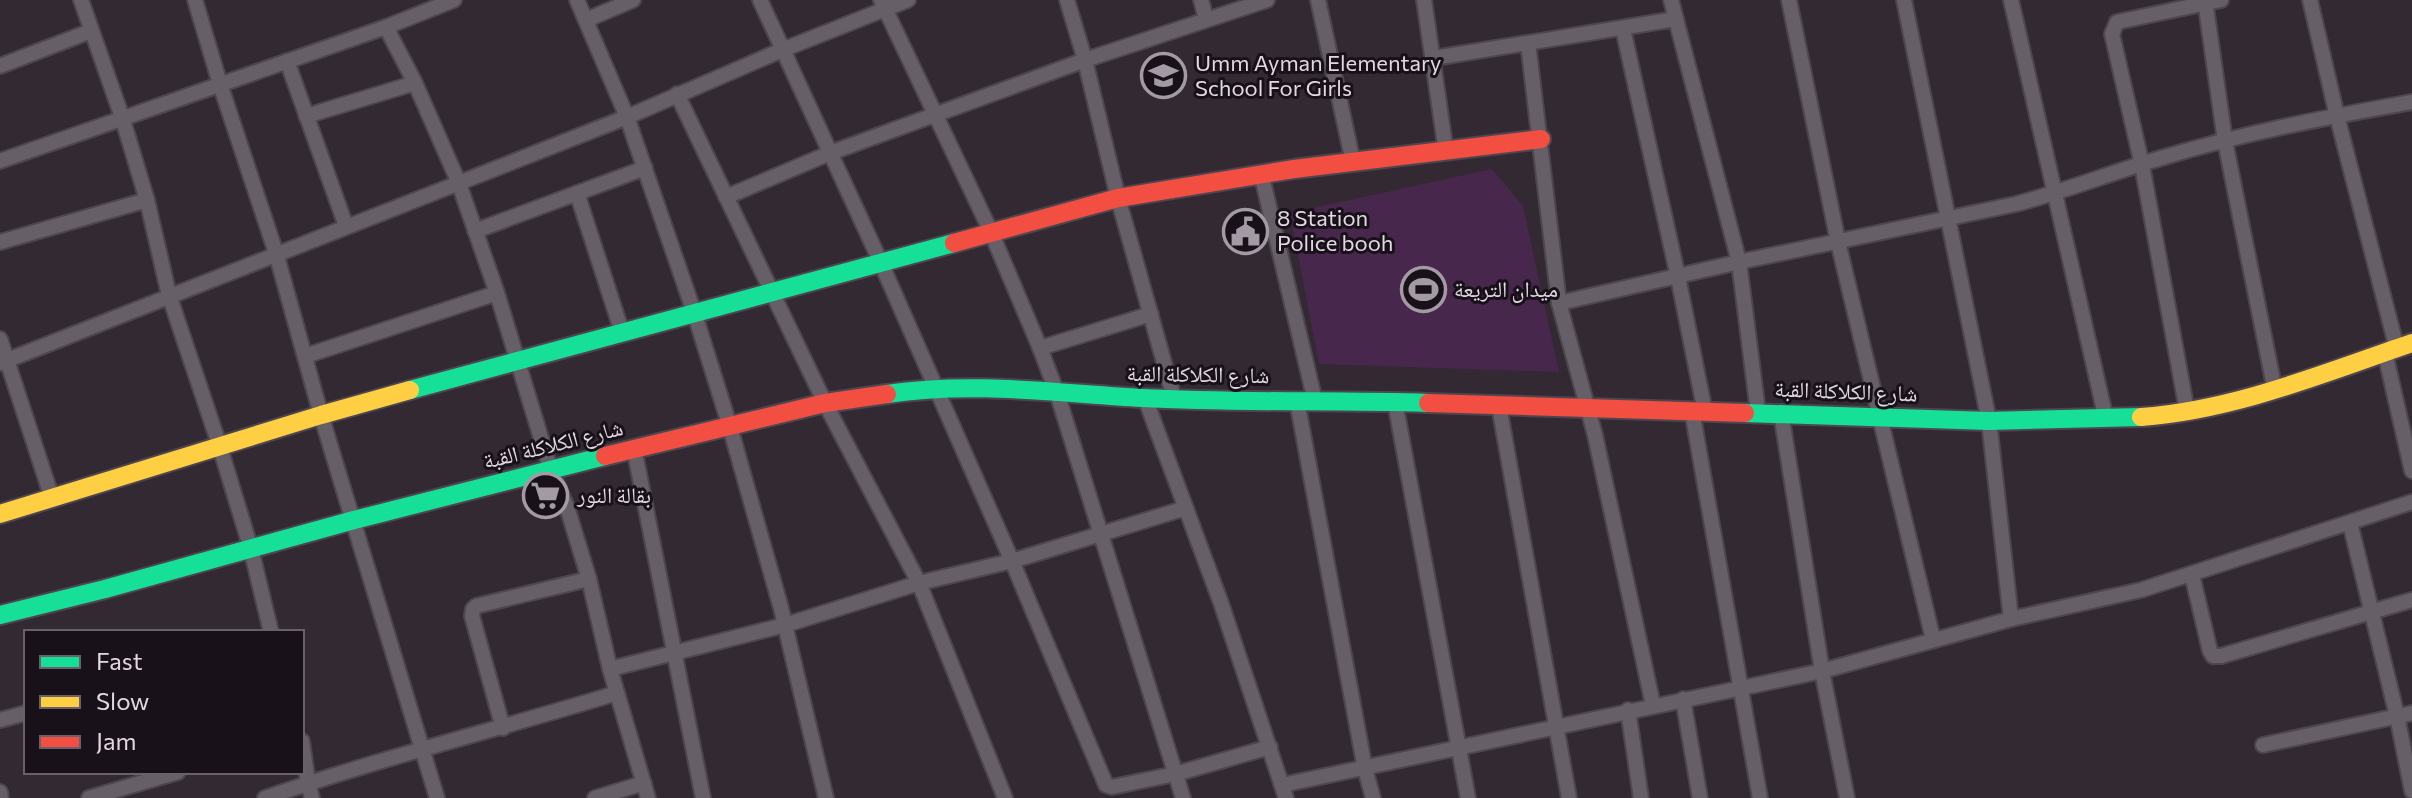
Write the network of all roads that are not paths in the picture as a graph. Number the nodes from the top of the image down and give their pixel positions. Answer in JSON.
{"nodes":[{"id":1,"x":81,"y":0,"type":"edge"},
{"id":2,"x":195,"y":0,"type":"edge"},
{"id":3,"x":454,"y":0,"type":"edge"},
{"id":4,"x":577,"y":0,"type":"edge"},
{"id":5,"x":633,"y":0,"type":"edge"},
{"id":6,"x":760,"y":0,"type":"edge"},
{"id":7,"x":908,"y":0,"type":"edge"},
{"id":8,"x":1067,"y":0,"type":"edge"},
{"id":9,"x":1201,"y":0,"type":"edge"},
{"id":10,"x":1267,"y":0,"type":"edge"},
{"id":11,"x":1318,"y":0,"type":"edge"},
{"id":12,"x":1424,"y":0,"type":"edge"},
{"id":13,"x":1671,"y":0,"type":"edge"},
{"id":14,"x":1789,"y":0,"type":"edge"},
{"id":15,"x":1904,"y":0,"type":"edge"},
{"id":16,"x":2011,"y":0,"type":"edge"},
{"id":17,"x":2143,"y":0,"type":"edge"},
{"id":18,"x":2221,"y":0,"type":"edge"},
{"id":19,"x":2310,"y":0,"type":"edge"},
{"id":20,"x":2205,"y":2,"type":"edge"},
{"id":21,"x":883,"y":4,"type":"edge"},
{"id":22,"x":2145,"y":16,"type":"junction"},
{"id":23,"x":1206,"y":19,"type":"junction"},
{"id":24,"x":1676,"y":19,"type":"junction"},
{"id":25,"x":586,"y":20,"type":"junction"},
{"id":26,"x":386,"y":27,"type":"junction"},
{"id":27,"x":1623,"y":29,"type":"junction"},
{"id":28,"x":91,"y":31,"type":"junction"},
{"id":29,"x":1528,"y":43,"type":"junction"},
{"id":30,"x":782,"y":50,"type":"junction"},
{"id":31,"x":1434,"y":58,"type":"junction"},
{"id":32,"x":1085,"y":60,"type":"junction"},
{"id":33,"x":287,"y":61,"type":"junction"},
{"id":34,"x":0,"y":66,"type":"edge"},
{"id":35,"x":415,"y":83,"type":"junction"},
{"id":36,"x":220,"y":84,"type":"junction"},
{"id":37,"x":677,"y":94,"type":"junction"},
{"id":38,"x":2412,"y":102,"type":"edge"},
{"id":39,"x":935,"y":115,"type":"junction"},
{"id":40,"x":306,"y":116,"type":"junction"},
{"id":41,"x":2337,"y":116,"type":"junction"},
{"id":42,"x":122,"y":117,"type":"junction"},
{"id":43,"x":627,"y":117,"type":"junction"},
{"id":44,"x":1541,"y":139,"type":"junction"},
{"id":45,"x":2225,"y":141,"type":"junction"},
{"id":46,"x":1446,"y":152,"type":"junction"},
{"id":47,"x":830,"y":153,"type":"junction"},
{"id":48,"x":0,"y":161,"type":"edge"},
{"id":49,"x":1353,"y":162,"type":"junction"},
{"id":50,"x":2142,"y":165,"type":"junction"},
{"id":51,"x":645,"y":168,"type":"junction"},
{"id":52,"x":1261,"y":173,"type":"junction"},
{"id":53,"x":458,"y":181,"type":"junction"},
{"id":54,"x":577,"y":193,"type":"junction"},
{"id":55,"x":2056,"y":193,"type":"junction"},
{"id":56,"x":726,"y":197,"type":"junction"},
{"id":57,"x":1118,"y":198,"type":"junction"},
{"id":58,"x":147,"y":200,"type":"junction"},
{"id":59,"x":1947,"y":218,"type":"junction"},
{"id":60,"x":346,"y":226,"type":"junction"},
{"id":61,"x":475,"y":231,"type":"junction"},
{"id":62,"x":991,"y":232,"type":"junction"},
{"id":63,"x":0,"y":242,"type":"edge"},
{"id":64,"x":1838,"y":242,"type":"junction"},
{"id":65,"x":276,"y":253,"type":"junction"},
{"id":66,"x":1739,"y":262,"type":"junction"},
{"id":67,"x":881,"y":263,"type":"junction"},
{"id":68,"x":1678,"y":277,"type":"junction"},
{"id":69,"x":497,"y":293,"type":"junction"},
{"id":70,"x":773,"y":294,"type":"junction"},
{"id":71,"x":169,"y":295,"type":"junction"},
{"id":72,"x":1559,"y":303,"type":"junction"},
{"id":73,"x":1151,"y":314,"type":"junction"},
{"id":74,"x":695,"y":315,"type":"junction"},
{"id":75,"x":622,"y":332,"type":"junction"},
{"id":76,"x":0,"y":339,"type":"edge"},
{"id":77,"x":1040,"y":348,"type":"junction"},
{"id":78,"x":2398,"y":348,"type":"edge"},
{"id":79,"x":305,"y":356,"type":"junction"},
{"id":80,"x":4,"y":361,"type":"edge"},
{"id":81,"x":519,"y":361,"type":"junction"},
{"id":82,"x":934,"y":388,"type":"junction"},
{"id":83,"x":2275,"y":391,"type":"junction"},
{"id":84,"x":1057,"y":393,"type":"junction"},
{"id":85,"x":1145,"y":398,"type":"junction"},
{"id":86,"x":1174,"y":398,"type":"junction"},
{"id":87,"x":1306,"y":401,"type":"junction"},
{"id":88,"x":1395,"y":402,"type":"junction"},
{"id":89,"x":825,"y":403,"type":"junction"},
{"id":90,"x":1499,"y":406,"type":"junction"},
{"id":91,"x":1588,"y":409,"type":"junction"},
{"id":92,"x":2187,"y":411,"type":"junction"},
{"id":93,"x":1698,"y":412,"type":"junction"},
{"id":94,"x":1758,"y":412,"type":"junction"},
{"id":95,"x":1781,"y":413,"type":"junction"},
{"id":96,"x":321,"y":415,"type":"junction"},
{"id":97,"x":1880,"y":417,"type":"junction"},
{"id":98,"x":2106,"y":419,"type":"junction"},
{"id":99,"x":1989,"y":421,"type":"junction"},
{"id":100,"x":730,"y":427,"type":"junction"},
{"id":101,"x":219,"y":444,"type":"junction"},
{"id":102,"x":634,"y":448,"type":"junction"},
{"id":103,"x":551,"y":471,"type":"junction"},
{"id":104,"x":2412,"y":471,"type":"edge"},
{"id":105,"x":52,"y":498,"type":"junction"},
{"id":106,"x":2412,"y":502,"type":"edge"},
{"id":107,"x":1186,"y":508,"type":"junction"},
{"id":108,"x":0,"y":514,"type":"edge"},
{"id":109,"x":354,"y":520,"type":"junction"},
{"id":110,"x":2350,"y":523,"type":"junction"},
{"id":111,"x":1101,"y":534,"type":"junction"},
{"id":112,"x":251,"y":549,"type":"junction"},
{"id":113,"x":1012,"y":561,"type":"junction"},
{"id":114,"x":2192,"y":575,"type":"junction"},
{"id":115,"x":589,"y":579,"type":"junction"},
{"id":116,"x":919,"y":583,"type":"junction"},
{"id":117,"x":2412,"y":600,"type":"edge"},
{"id":118,"x":2371,"y":612,"type":"junction"},
{"id":119,"x":0,"y":615,"type":"edge"},
{"id":120,"x":2011,"y":619,"type":"junction"},
{"id":121,"x":785,"y":625,"type":"junction"},
{"id":122,"x":271,"y":630,"type":"edge"},
{"id":123,"x":1933,"y":639,"type":"junction"},
{"id":124,"x":673,"y":653,"type":"junction"},
{"id":125,"x":610,"y":669,"type":"junction"},
{"id":126,"x":1822,"y":671,"type":"junction"},
{"id":127,"x":1741,"y":688,"type":"junction"},
{"id":128,"x":617,"y":693,"type":"junction"},
{"id":129,"x":1683,"y":699,"type":"junction"},
{"id":130,"x":1653,"y":705,"type":"junction"},
{"id":131,"x":1628,"y":710,"type":"junction"},
{"id":132,"x":24,"y":714,"type":"edge"},
{"id":133,"x":2405,"y":714,"type":"edge"},
{"id":134,"x":0,"y":720,"type":"edge"},
{"id":135,"x":1556,"y":726,"type":"junction"},
{"id":136,"x":503,"y":728,"type":"junction"},
{"id":137,"x":2263,"y":745,"type":"dead end"},
{"id":138,"x":1270,"y":747,"type":"junction"},
{"id":139,"x":423,"y":749,"type":"junction"},
{"id":140,"x":1458,"y":749,"type":"junction"},
{"id":141,"x":304,"y":754,"type":"edge"},
{"id":142,"x":1365,"y":769,"type":"junction"},
{"id":143,"x":171,"y":774,"type":"edge"},
{"id":144,"x":1175,"y":774,"type":"junction"},
{"id":145,"x":644,"y":783,"type":"junction"},
{"id":146,"x":310,"y":791,"type":"edge"},
{"id":147,"x":2412,"y":791,"type":"edge"},
{"id":148,"x":0,"y":792,"type":"edge"},
{"id":149,"x":1284,"y":792,"type":"edge"},
{"id":150,"x":1,"y":798,"type":"edge"},
{"id":151,"x":89,"y":798,"type":"edge"},
{"id":152,"x":265,"y":798,"type":"edge"},
{"id":153,"x":437,"y":798,"type":"edge"},
{"id":154,"x":595,"y":798,"type":"edge"},
{"id":155,"x":648,"y":798,"type":"edge"},
{"id":156,"x":703,"y":798,"type":"edge"},
{"id":157,"x":826,"y":798,"type":"edge"},
{"id":158,"x":1002,"y":798,"type":"edge"},
{"id":159,"x":1183,"y":798,"type":"edge"},
{"id":160,"x":1373,"y":798,"type":"edge"},
{"id":161,"x":1468,"y":798,"type":"edge"},
{"id":162,"x":1569,"y":798,"type":"edge"},
{"id":163,"x":1641,"y":798,"type":"edge"},
{"id":164,"x":1700,"y":798,"type":"edge"},
{"id":165,"x":1760,"y":798,"type":"edge"},
{"id":166,"x":1847,"y":798,"type":"edge"}],
"edges":[{"from":1,"to":28,"type":"street"},
{"from":2,"to":36,"type":"street"},
{"from":3,"to":26,"type":"street"},
{"from":4,"to":25,"type":"street"},
{"from":5,"to":25,"type":"street"},
{"from":6,"to":30,"type":"street"},
{"from":7,"to":21,"type":"street"},
{"from":8,"to":32,"type":"street"},
{"from":9,"to":23,"type":"street"},
{"from":10,"to":23,"type":"street"},
{"from":11,"to":49,"type":"street"},
{"from":12,"to":31,"type":"street"},
{"from":13,"to":24,"type":"street"},
{"from":14,"to":64,"type":"street"},
{"from":15,"to":59,"type":"street"},
{"from":16,"to":55,"type":"street"},
{"from":17,"to":22,"type":"street"},
{"from":18,"to":20,"type":"street"},
{"from":19,"to":41,"type":"street"},
{"from":20,"to":22,"type":"street"},
{"from":20,"to":45,"type":"street"},
{"from":21,"to":30,"type":"street"},
{"from":21,"to":39,"type":"street"},
{"from":22,"to":50,"type":"street"},
{"from":23,"to":32,"type":"street"},
{"from":24,"to":27,"type":"street"},
{"from":24,"to":66,"type":"street"},
{"from":25,"to":43,"type":"street"},
{"from":26,"to":33,"type":"street"},
{"from":26,"to":35,"type":"street"},
{"from":27,"to":29,"type":"street"},
{"from":27,"to":68,"type":"street"},
{"from":28,"to":34,"type":"street"},
{"from":28,"to":42,"type":"street"},
{"from":29,"to":31,"type":"street"},
{"from":29,"to":44,"type":"street"},
{"from":30,"to":37,"type":"street"},
{"from":30,"to":47,"type":"street"},
{"from":31,"to":46,"type":"street"},
{"from":32,"to":39,"type":"street"},
{"from":32,"to":57,"type":"street"},
{"from":33,"to":36,"type":"street"},
{"from":33,"to":40,"type":"street"},
{"from":35,"to":40,"type":"street"},
{"from":35,"to":53,"type":"street"},
{"from":36,"to":42,"type":"street"},
{"from":36,"to":65,"type":"street"},
{"from":37,"to":43,"type":"street"},
{"from":37,"to":56,"type":"street"},
{"from":38,"to":41,"type":"street"},
{"from":39,"to":47,"type":"street"},
{"from":39,"to":62,"type":"street"},
{"from":40,"to":60,"type":"street"},
{"from":41,"to":45,"type":"street"},
{"from":41,"to":78,"type":"street"},
{"from":42,"to":48,"type":"street"},
{"from":42,"to":58,"type":"street"},
{"from":43,"to":51,"type":"street"},
{"from":43,"to":53,"type":"street"},
{"from":44,"to":46,"type":"street"},
{"from":44,"to":72,"type":"street"},
{"from":45,"to":50,"type":"street"},
{"from":45,"to":83,"type":"street"},
{"from":46,"to":49,"type":"street"},
{"from":47,"to":56,"type":"street"},
{"from":47,"to":67,"type":"street"},
{"from":49,"to":52,"type":"street"},
{"from":50,"to":55,"type":"street"},
{"from":50,"to":92,"type":"street"},
{"from":51,"to":54,"type":"street"},
{"from":51,"to":74,"type":"street"},
{"from":52,"to":57,"type":"street"},
{"from":52,"to":87,"type":"street"},
{"from":53,"to":60,"type":"street"},
{"from":53,"to":61,"type":"street"},
{"from":54,"to":61,"type":"street"},
{"from":54,"to":75,"type":"street"},
{"from":55,"to":59,"type":"street"},
{"from":55,"to":98,"type":"street"},
{"from":56,"to":70,"type":"street"},
{"from":57,"to":62,"type":"street"},
{"from":57,"to":73,"type":"street"},
{"from":58,"to":63,"type":"street"},
{"from":58,"to":71,"type":"street"},
{"from":59,"to":64,"type":"street"},
{"from":59,"to":99,"type":"street"},
{"from":60,"to":65,"type":"street"},
{"from":61,"to":69,"type":"street"},
{"from":62,"to":67,"type":"street"},
{"from":62,"to":77,"type":"street"},
{"from":64,"to":66,"type":"street"},
{"from":64,"to":97,"type":"street"},
{"from":65,"to":71,"type":"street"},
{"from":65,"to":79,"type":"street"},
{"from":66,"to":68,"type":"street"},
{"from":66,"to":94,"type":"street"},
{"from":67,"to":70,"type":"street"},
{"from":67,"to":82,"type":"street"},
{"from":68,"to":72,"type":"street"},
{"from":68,"to":93,"type":"street"},
{"from":69,"to":79,"type":"street"},
{"from":69,"to":81,"type":"street"},
{"from":70,"to":74,"type":"street"},
{"from":70,"to":89,"type":"street"},
{"from":71,"to":80,"type":"street"},
{"from":71,"to":101,"type":"street"},
{"from":72,"to":91,"type":"street"},
{"from":73,"to":77,"type":"street"},
{"from":73,"to":86,"type":"street"},
{"from":74,"to":75,"type":"street"},
{"from":74,"to":100,"type":"street"},
{"from":75,"to":81,"type":"street"},
{"from":76,"to":80,"type":"street"},
{"from":77,"to":84,"type":"street"},
{"from":78,"to":83,"type":"street","name":"شارع الكلاكلة القبة"},
{"from":78,"to":104,"type":"street"},
{"from":79,"to":96,"type":"street"},
{"from":80,"to":105,"type":"street"},
{"from":81,"to":96,"type":"street"},
{"from":81,"to":103,"type":"street"},
{"from":82,"to":84,"type":"street","name":"شارع الكلاكلة القبة"},
{"from":82,"to":89,"type":"street","name":"شارع الكلاكلة القبة"},
{"from":82,"to":113,"type":"street"},
{"from":83,"to":92,"type":"street","name":"شارع الكلاكلة القبة"},
{"from":84,"to":85,"type":"street","name":"شارع الكلاكلة القبة"},
{"from":84,"to":111,"type":"street"},
{"from":85,"to":86,"type":"street","name":"شارع الكلاكلة القبة"},
{"from":85,"to":107,"type":"street"},
{"from":86,"to":87,"type":"street","name":"شارع الكلاكلة القبة"},
{"from":87,"to":88,"type":"street","name":"شارع الكلاكلة القبة"},
{"from":87,"to":142,"type":"street"},
{"from":88,"to":90,"type":"street","name":"شارع الكلاكلة القبة"},
{"from":88,"to":140,"type":"street"},
{"from":89,"to":100,"type":"street","name":"شارع الكلاكلة القبة"},
{"from":89,"to":116,"type":"street"},
{"from":90,"to":91,"type":"street","name":"شارع الكلاكلة القبة"},
{"from":90,"to":135,"type":"street"},
{"from":91,"to":93,"type":"street","name":"شارع الكلاكلة القبة"},
{"from":91,"to":130,"type":"street"},
{"from":92,"to":98,"type":"street","name":"شارع الكلاكلة القبة"},
{"from":93,"to":94,"type":"street","name":"شارع الكلاكلة القبة"},
{"from":93,"to":127,"type":"street"},
{"from":94,"to":95,"type":"street","name":"شارع الكلاكلة القبة"},
{"from":95,"to":97,"type":"street","name":"شارع الكلاكلة القبة"},
{"from":95,"to":126,"type":"street"},
{"from":96,"to":101,"type":"street"},
{"from":96,"to":109,"type":"street"},
{"from":97,"to":99,"type":"street","name":"شارع الكلاكلة القبة"},
{"from":97,"to":123,"type":"street"},
{"from":98,"to":99,"type":"street","name":"شارع الكلاكلة القبة"},
{"from":99,"to":120,"type":"street"},
{"from":100,"to":102,"type":"street","name":"شارع الكلاكلة القبة"},
{"from":100,"to":121,"type":"street"},
{"from":101,"to":105,"type":"street"},
{"from":101,"to":112,"type":"street"},
{"from":102,"to":103,"type":"street","name":"شارع الكلاكلة القبة"},
{"from":102,"to":124,"type":"street"},
{"from":103,"to":109,"type":"street","name":"شارع الكلاكلة القبة"},
{"from":103,"to":115,"type":"street"},
{"from":105,"to":108,"type":"street"},
{"from":106,"to":110,"type":"street"},
{"from":107,"to":111,"type":"street"},
{"from":107,"to":138,"type":"street"},
{"from":109,"to":112,"type":"street","name":"شارع الكلاكلة القبة"},
{"from":109,"to":139,"type":"street"},
{"from":110,"to":114,"type":"street"},
{"from":110,"to":118,"type":"street"},
{"from":111,"to":113,"type":"street"},
{"from":111,"to":144,"type":"street"},
{"from":112,"to":119,"type":"street","name":"شارع الكلاكلة القبة"},
{"from":112,"to":122,"type":"street"},
{"from":113,"to":116,"type":"street"},
{"from":113,"to":144,"type":"street"},
{"from":114,"to":118,"type":"street"},
{"from":114,"to":120,"type":"street"},
{"from":115,"to":125,"type":"street"},
{"from":115,"to":136,"type":"street"},
{"from":116,"to":121,"type":"street"},
{"from":116,"to":158,"type":"street"},
{"from":117,"to":118,"type":"street"},
{"from":118,"to":133,"type":"street"},
{"from":120,"to":123,"type":"street"},
{"from":121,"to":124,"type":"street"},
{"from":121,"to":157,"type":"street"},
{"from":123,"to":126,"type":"street"},
{"from":124,"to":125,"type":"street"},
{"from":124,"to":156,"type":"street"},
{"from":125,"to":128,"type":"street"},
{"from":126,"to":127,"type":"street"},
{"from":126,"to":166,"type":"street"},
{"from":127,"to":129,"type":"street"},
{"from":127,"to":165,"type":"street"},
{"from":128,"to":136,"type":"street"},
{"from":128,"to":145,"type":"street"},
{"from":129,"to":130,"type":"street"},
{"from":129,"to":164,"type":"street"},
{"from":130,"to":131,"type":"street"},
{"from":131,"to":135,"type":"street"},
{"from":131,"to":163,"type":"street"},
{"from":132,"to":134,"type":"street"},
{"from":133,"to":137,"type":"street"},
{"from":133,"to":147,"type":"street"},
{"from":135,"to":140,"type":"street"},
{"from":135,"to":162,"type":"street"},
{"from":136,"to":139,"type":"street"},
{"from":138,"to":144,"type":"street"},
{"from":138,"to":149,"type":"street"},
{"from":139,"to":146,"type":"street"},
{"from":139,"to":153,"type":"street"},
{"from":140,"to":142,"type":"street"},
{"from":140,"to":161,"type":"street"},
{"from":141,"to":146,"type":"street"},
{"from":142,"to":149,"type":"street"},
{"from":142,"to":160,"type":"street"},
{"from":143,"to":151,"type":"street"},
{"from":144,"to":159,"type":"street"},
{"from":145,"to":154,"type":"street"},
{"from":145,"to":155,"type":"street"},
{"from":146,"to":152,"type":"street"},
{"from":148,"to":150,"type":"street"}]}
